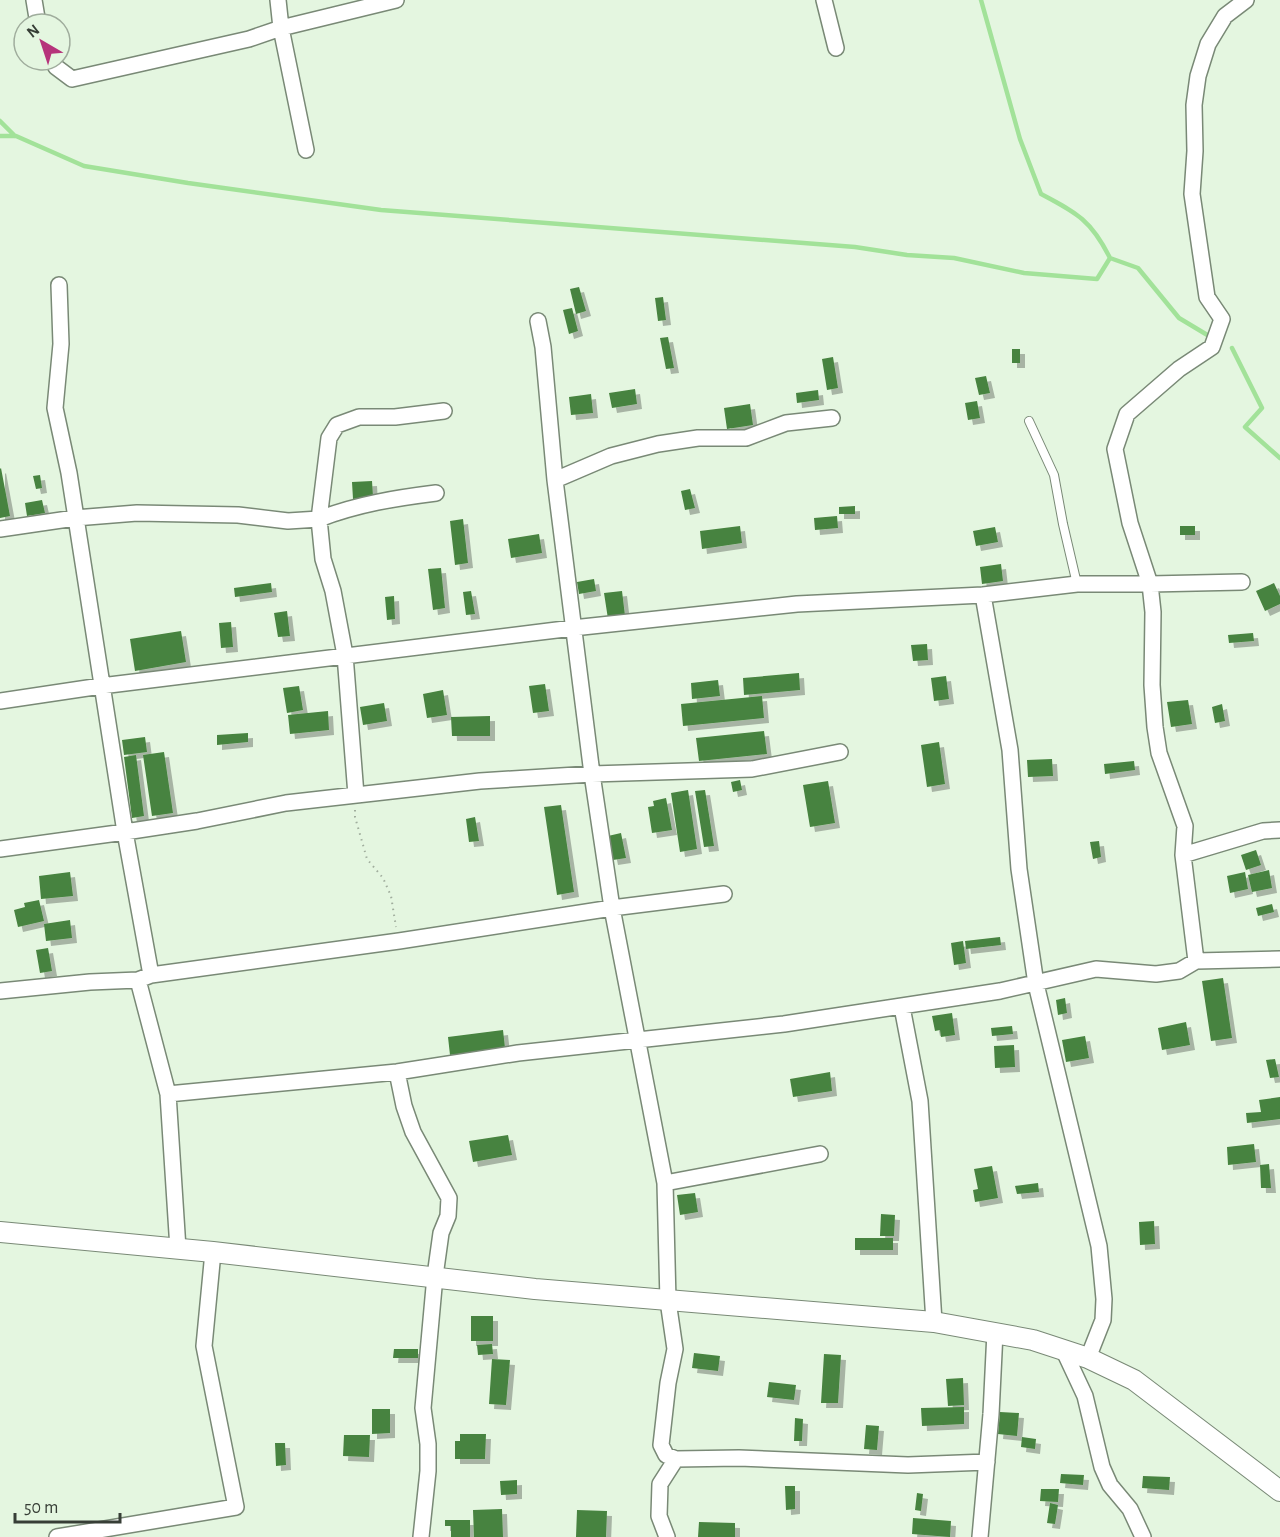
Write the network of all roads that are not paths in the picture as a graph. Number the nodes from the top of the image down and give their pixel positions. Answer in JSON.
{"nodes":[{"id":1,"x":278,"y":0,"type":"edge"},
{"id":2,"x":396,"y":0,"type":"edge"},
{"id":3,"x":824,"y":0,"type":"edge"},
{"id":4,"x":1246,"y":0,"type":"edge"},
{"id":5,"x":281,"y":28,"type":"junction"},
{"id":6,"x":836,"y":48,"type":"dead end"},
{"id":7,"x":62,"y":72,"type":"edge"},
{"id":8,"x":306,"y":150,"type":"dead end"},
{"id":9,"x":59,"y":285,"type":"dead end"},
{"id":10,"x":538,"y":321,"type":"dead end"},
{"id":11,"x":444,"y":411,"type":"dead end"},
{"id":12,"x":832,"y":418,"type":"dead end"},
{"id":13,"x":1029,"y":421,"type":"dead end"},
{"id":14,"x":555,"y":480,"type":"junction"},
{"id":15,"x":436,"y":493,"type":"dead end"},
{"id":16,"x":75,"y":518,"type":"junction"},
{"id":17,"x":319,"y":519,"type":"junction"},
{"id":18,"x":0,"y":529,"type":"edge"},
{"id":19,"x":1242,"y":582,"type":"dead end"},
{"id":20,"x":1077,"y":584,"type":"junction"},
{"id":21,"x":1150,"y":584,"type":"junction"},
{"id":22,"x":983,"y":595,"type":"junction"},
{"id":23,"x":573,"y":628,"type":"junction"},
{"id":24,"x":345,"y":655,"type":"junction"},
{"id":25,"x":101,"y":686,"type":"junction"},
{"id":26,"x":0,"y":701,"type":"edge"},
{"id":27,"x":840,"y":752,"type":"dead end"},
{"id":28,"x":592,"y":774,"type":"junction"},
{"id":29,"x":356,"y":795,"type":"junction"},
{"id":30,"x":1280,"y":830,"type":"edge"},
{"id":31,"x":125,"y":832,"type":"junction"},
{"id":32,"x":0,"y":849,"type":"edge"},
{"id":33,"x":1183,"y":855,"type":"junction"},
{"id":34,"x":724,"y":894,"type":"dead end"},
{"id":35,"x":612,"y":908,"type":"junction"},
{"id":36,"x":1280,"y":959,"type":"edge"},
{"id":37,"x":1196,"y":961,"type":"junction"},
{"id":38,"x":144,"y":977,"type":"junction"},
{"id":39,"x":1036,"y":984,"type":"junction"},
{"id":40,"x":0,"y":991,"type":"edge"},
{"id":41,"x":902,"y":1007,"type":"junction"},
{"id":42,"x":637,"y":1039,"type":"junction"},
{"id":43,"x":397,"y":1072,"type":"junction"},
{"id":44,"x":168,"y":1094,"type":"junction"},
{"id":45,"x":820,"y":1154,"type":"dead end"},
{"id":46,"x":665,"y":1184,"type":"junction"},
{"id":47,"x":0,"y":1232,"type":"edge"},
{"id":48,"x":178,"y":1249,"type":"junction"},
{"id":49,"x":213,"y":1252,"type":"junction"},
{"id":50,"x":435,"y":1276,"type":"junction"},
{"id":51,"x":668,"y":1301,"type":"junction"},
{"id":52,"x":934,"y":1322,"type":"junction"},
{"id":53,"x":995,"y":1332,"type":"junction"},
{"id":54,"x":1063,"y":1348,"type":"junction"},
{"id":55,"x":1088,"y":1358,"type":"junction"},
{"id":56,"x":676,"y":1459,"type":"junction"},
{"id":57,"x":987,"y":1462,"type":"junction"},
{"id":58,"x":1280,"y":1491,"type":"edge"},
{"id":59,"x":57,"y":1537,"type":"edge"},
{"id":60,"x":421,"y":1537,"type":"edge"},
{"id":61,"x":667,"y":1537,"type":"edge"},
{"id":62,"x":980,"y":1537,"type":"edge"},
{"id":63,"x":1143,"y":1537,"type":"edge"}],
"edges":[{"from":1,"to":5,"type":"street"},
{"from":2,"to":5,"type":"street"},
{"from":3,"to":6,"type":"street"},
{"from":4,"to":21,"type":"street"},
{"from":5,"to":7,"type":"street"},
{"from":5,"to":8,"type":"street"},
{"from":9,"to":16,"type":"street"},
{"from":10,"to":14,"type":"street"},
{"from":11,"to":17,"type":"street"},
{"from":12,"to":14,"type":"street"},
{"from":13,"to":20,"type":"lane"},
{"from":14,"to":23,"type":"street"},
{"from":15,"to":17,"type":"street"},
{"from":16,"to":17,"type":"street"},
{"from":16,"to":18,"type":"street"},
{"from":16,"to":25,"type":"street"},
{"from":17,"to":24,"type":"street"},
{"from":19,"to":21,"type":"street"},
{"from":20,"to":21,"type":"street"},
{"from":20,"to":22,"type":"street"},
{"from":21,"to":33,"type":"street"},
{"from":22,"to":23,"type":"street"},
{"from":22,"to":39,"type":"street"},
{"from":23,"to":24,"type":"street"},
{"from":23,"to":28,"type":"street"},
{"from":24,"to":25,"type":"street"},
{"from":24,"to":29,"type":"street"},
{"from":25,"to":26,"type":"street"},
{"from":25,"to":31,"type":"street"},
{"from":27,"to":28,"type":"street"},
{"from":28,"to":29,"type":"street"},
{"from":28,"to":35,"type":"street"},
{"from":29,"to":31,"type":"street"},
{"from":30,"to":33,"type":"street"},
{"from":31,"to":32,"type":"street"},
{"from":31,"to":38,"type":"street"},
{"from":33,"to":37,"type":"street"},
{"from":34,"to":35,"type":"street"},
{"from":35,"to":38,"type":"street"},
{"from":35,"to":42,"type":"street"},
{"from":36,"to":37,"type":"street"},
{"from":37,"to":39,"type":"street"},
{"from":38,"to":40,"type":"street"},
{"from":38,"to":44,"type":"street"},
{"from":39,"to":41,"type":"street"},
{"from":39,"to":55,"type":"street"},
{"from":41,"to":42,"type":"street"},
{"from":41,"to":52,"type":"street"},
{"from":42,"to":43,"type":"street"},
{"from":42,"to":46,"type":"street"},
{"from":43,"to":44,"type":"street"},
{"from":43,"to":50,"type":"street"},
{"from":44,"to":48,"type":"street"},
{"from":45,"to":46,"type":"street"},
{"from":46,"to":51,"type":"street"},
{"from":47,"to":48,"type":"street"},
{"from":48,"to":49,"type":"street"},
{"from":49,"to":50,"type":"street"},
{"from":49,"to":59,"type":"street"},
{"from":50,"to":51,"type":"street"},
{"from":50,"to":60,"type":"street"},
{"from":51,"to":52,"type":"street"},
{"from":51,"to":56,"type":"street"},
{"from":52,"to":53,"type":"street"},
{"from":53,"to":54,"type":"street"},
{"from":53,"to":57,"type":"street"},
{"from":54,"to":55,"type":"street"},
{"from":54,"to":63,"type":"street"},
{"from":55,"to":58,"type":"street"},
{"from":56,"to":57,"type":"street"},
{"from":56,"to":61,"type":"street"},
{"from":57,"to":62,"type":"street"}]}
